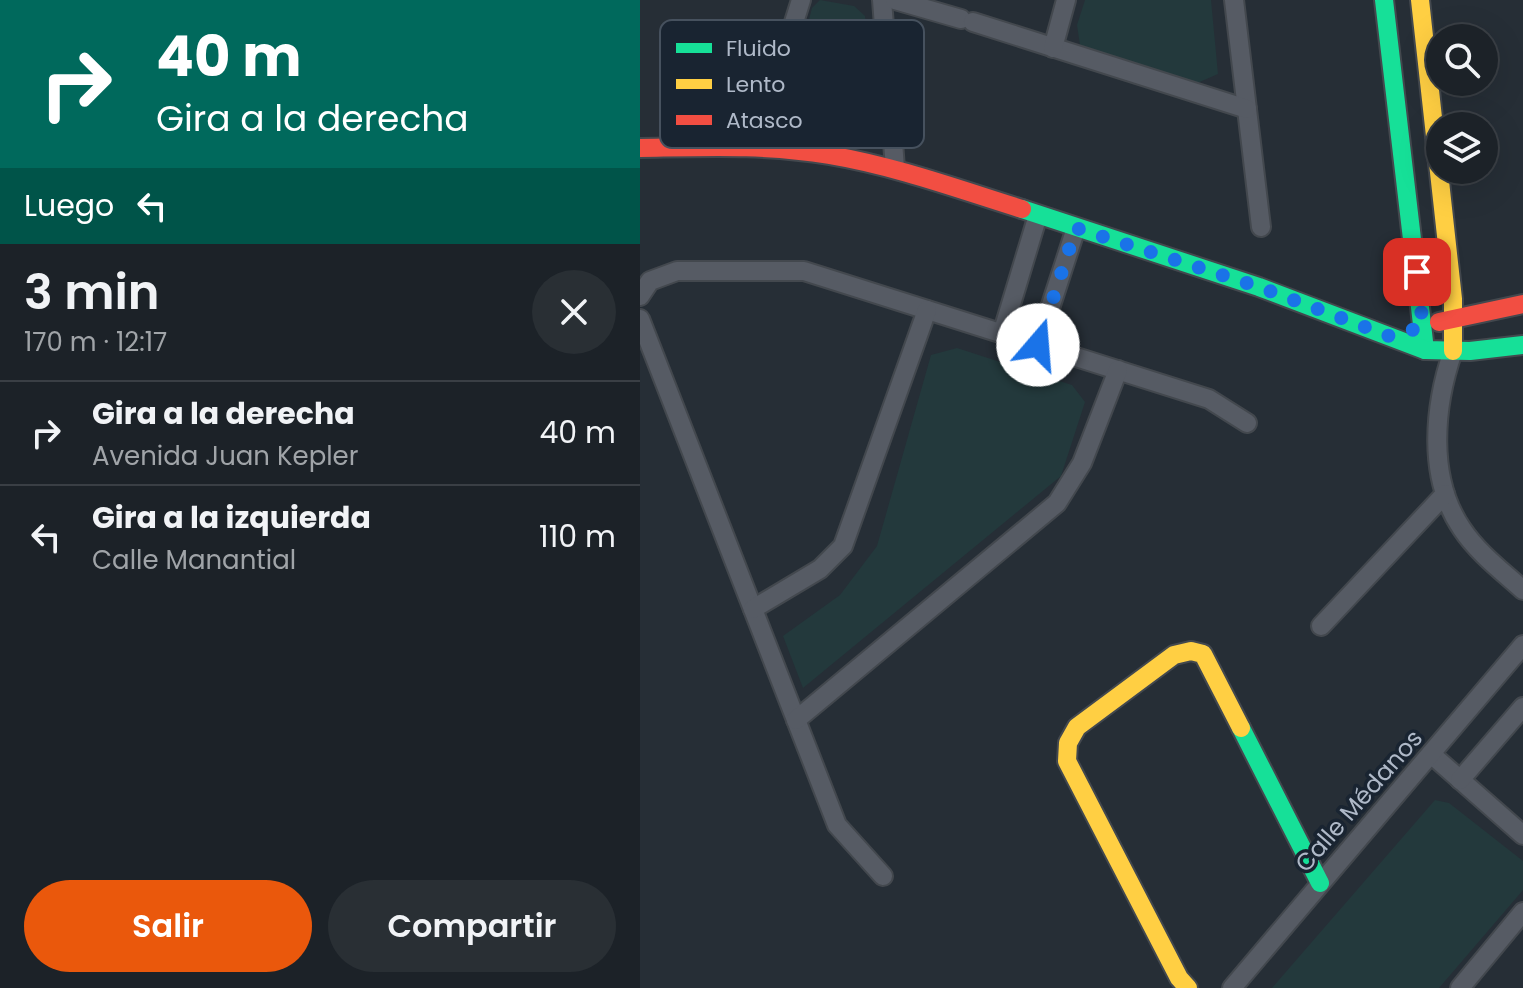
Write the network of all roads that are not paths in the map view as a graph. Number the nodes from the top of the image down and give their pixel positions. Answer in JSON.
{"nodes":[{"id":1,"x":801,"y":0,"type":"edge"},
{"id":2,"x":882,"y":0,"type":"edge"},
{"id":3,"x":895,"y":0,"type":"edge"},
{"id":4,"x":1066,"y":0,"type":"edge"},
{"id":5,"x":1234,"y":0,"type":"edge"},
{"id":6,"x":1384,"y":0,"type":"edge"},
{"id":7,"x":1420,"y":0,"type":"edge"},
{"id":8,"x":795,"y":20,"type":"edge"},
{"id":9,"x":884,"y":20,"type":"edge"},
{"id":10,"x":1053,"y":48,"type":"junction"},
{"id":11,"x":1247,"y":109,"type":"junction"},
{"id":12,"x":640,"y":148,"type":"edge"},
{"id":13,"x":660,"y":148,"type":"edge"},
{"id":14,"x":769,"y":148,"type":"edge"},
{"id":15,"x":893,"y":148,"type":"edge"},
{"id":16,"x":895,"y":168,"type":"junction"},
{"id":17,"x":1038,"y":215,"type":"junction"},
{"id":18,"x":1261,"y":227,"type":"dead end"},
{"id":19,"x":1076,"y":228,"type":"junction"},
{"id":20,"x":641,"y":294,"type":"edge"},
{"id":21,"x":1523,"y":304,"type":"edge"},
{"id":22,"x":927,"y":310,"type":"junction"},
{"id":23,"x":640,"y":319,"type":"edge"},
{"id":24,"x":1453,"y":319,"type":"junction"},
{"id":25,"x":1423,"y":327,"type":"junction"},
{"id":26,"x":1002,"y":334,"type":"junction"},
{"id":27,"x":1389,"y":336,"type":"junction"},
{"id":28,"x":1038,"y":345,"type":"junction"},
{"id":29,"x":1523,"y":345,"type":"edge"},
{"id":30,"x":1425,"y":350,"type":"junction"},
{"id":31,"x":1453,"y":351,"type":"junction"},
{"id":32,"x":1118,"y":370,"type":"junction"},
{"id":33,"x":1440,"y":391,"type":"junction"},
{"id":34,"x":1247,"y":423,"type":"dead end"},
{"id":35,"x":1445,"y":494,"type":"junction"},
{"id":36,"x":1523,"y":590,"type":"edge"},
{"id":37,"x":753,"y":609,"type":"junction"},
{"id":38,"x":1321,"y":626,"type":"dead end"},
{"id":39,"x":1523,"y":645,"type":"edge"},
{"id":40,"x":1523,"y":707,"type":"edge"},
{"id":41,"x":796,"y":720,"type":"junction"},
{"id":42,"x":1431,"y":754,"type":"junction"},
{"id":43,"x":1460,"y":780,"type":"junction"},
{"id":44,"x":1523,"y":835,"type":"edge"},
{"id":45,"x":883,"y":876,"type":"dead end"},
{"id":46,"x":1320,"y":883,"type":"junction"},
{"id":47,"x":1523,"y":912,"type":"edge"},
{"id":48,"x":1188,"y":988,"type":"edge"},
{"id":49,"x":1232,"y":988,"type":"edge"},
{"id":50,"x":1460,"y":988,"type":"edge"}],
"edges":[{"from":1,"to":8,"type":"street"},
{"from":2,"to":9,"type":"street"},
{"from":3,"to":10,"type":"street"},
{"from":4,"to":10,"type":"street"},
{"from":5,"to":11,"type":"street"},
{"from":6,"to":25,"type":"street"},
{"from":7,"to":24,"type":"street"},
{"from":10,"to":11,"type":"street"},
{"from":11,"to":18,"type":"street"},
{"from":12,"to":13,"type":"street"},
{"from":14,"to":16,"type":"street"},
{"from":15,"to":16,"type":"street"},
{"from":16,"to":17,"type":"street"},
{"from":17,"to":19,"type":"street"},
{"from":17,"to":26,"type":"street"},
{"from":19,"to":27,"type":"street"},
{"from":19,"to":28,"type":"street"},
{"from":20,"to":22,"type":"street"},
{"from":21,"to":24,"type":"street"},
{"from":22,"to":26,"type":"street"},
{"from":22,"to":37,"type":"street"},
{"from":23,"to":37,"type":"street"},
{"from":24,"to":25,"type":"street"},
{"from":24,"to":31,"type":"street"},
{"from":25,"to":27,"type":"street"},
{"from":25,"to":30,"type":"street"},
{"from":26,"to":28,"type":"street"},
{"from":27,"to":30,"type":"street"},
{"from":28,"to":32,"type":"street"},
{"from":29,"to":31,"type":"street"},
{"from":30,"to":31,"type":"street"},
{"from":30,"to":33,"type":"street"},
{"from":31,"to":33,"type":"street"},
{"from":32,"to":34,"type":"street"},
{"from":32,"to":41,"type":"street"},
{"from":33,"to":35,"type":"street"},
{"from":35,"to":36,"type":"street"},
{"from":35,"to":38,"type":"street"},
{"from":37,"to":41,"type":"street"},
{"from":39,"to":42,"type":"street","name":"Calle Médanos"},
{"from":40,"to":43,"type":"street"},
{"from":41,"to":45,"type":"street"},
{"from":42,"to":43,"type":"street"},
{"from":42,"to":46,"type":"street","name":"Calle Médanos"},
{"from":43,"to":44,"type":"street"},
{"from":46,"to":48,"type":"street"},
{"from":46,"to":49,"type":"street","name":"Calle Médanos"},
{"from":47,"to":50,"type":"street"}]}
